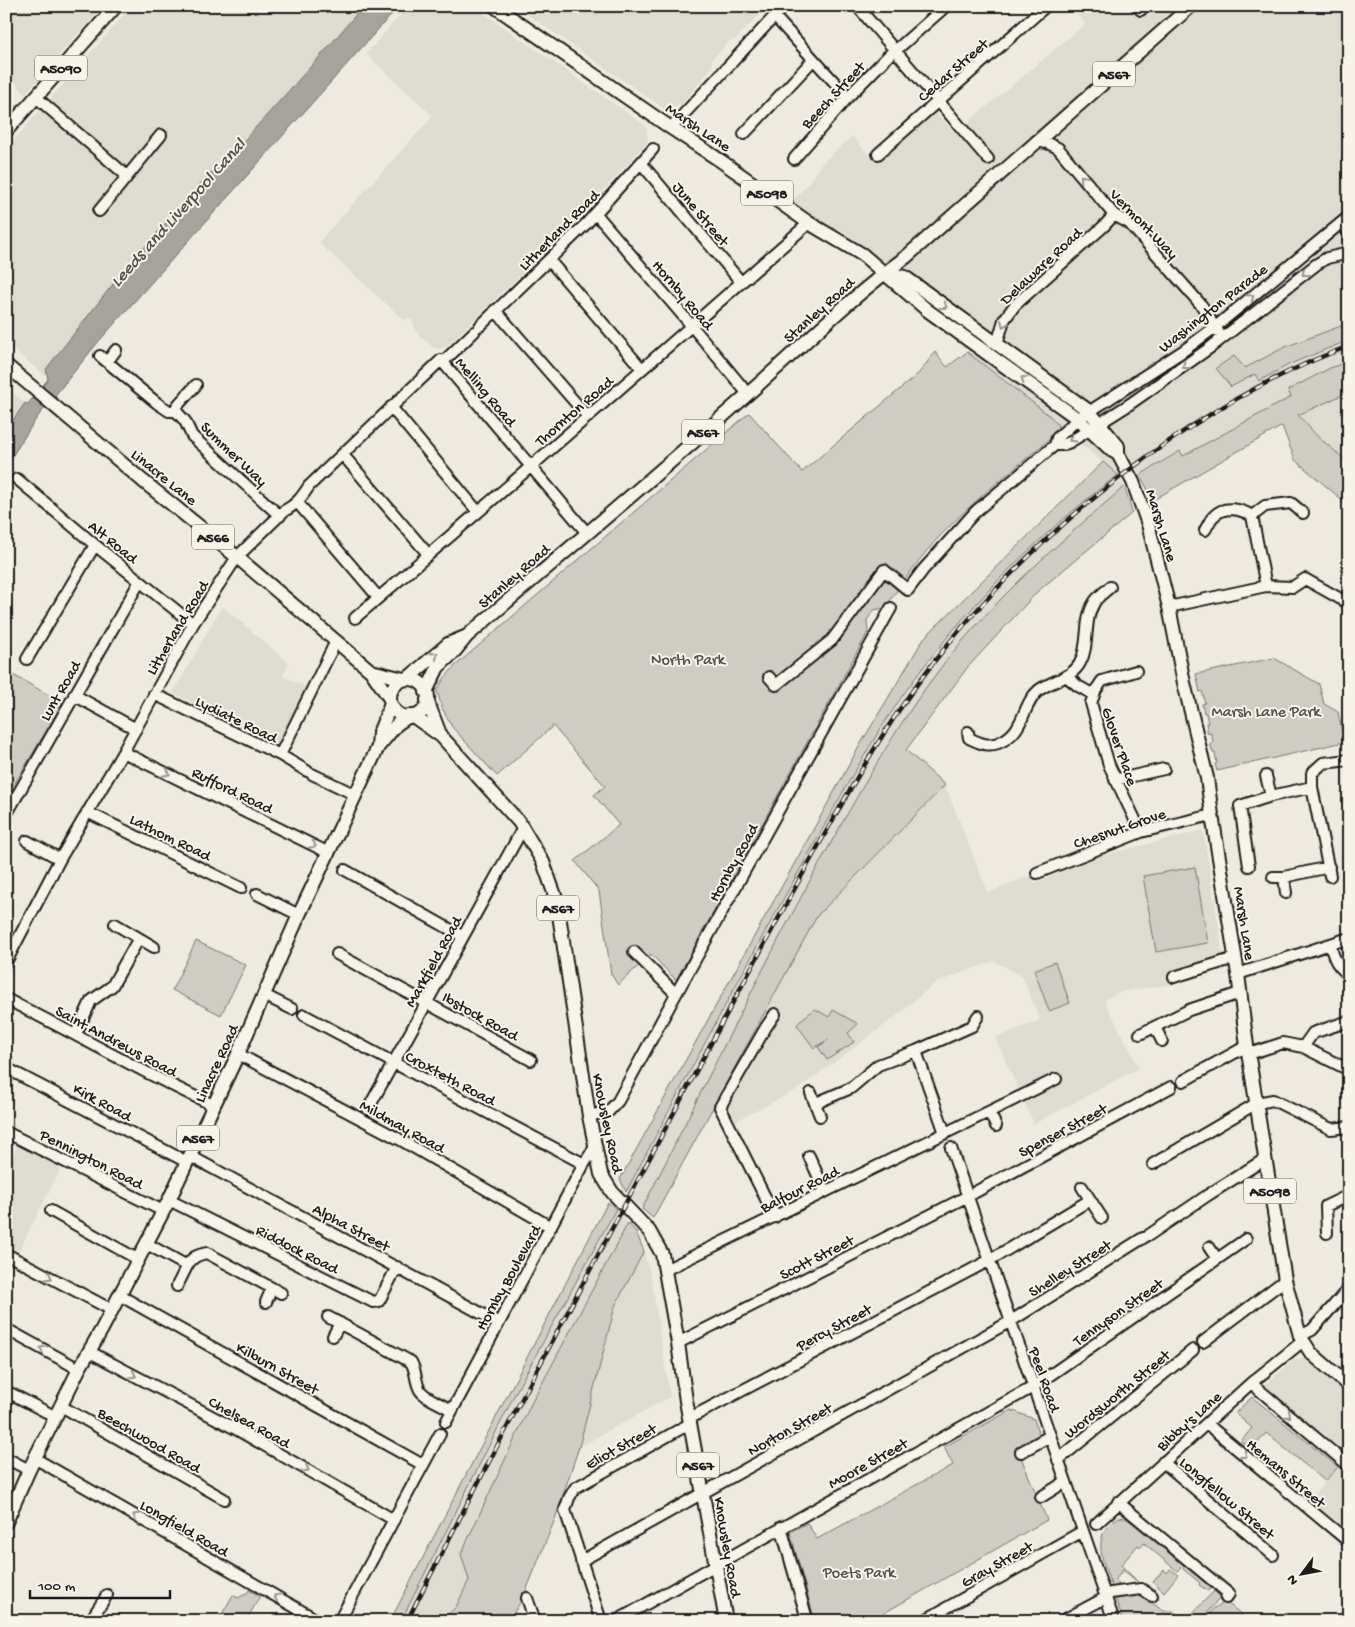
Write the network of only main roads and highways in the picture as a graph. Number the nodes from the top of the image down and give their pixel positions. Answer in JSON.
{"nodes":[{"id":1,"x":116,"y":6,"type":"edge"},
{"id":2,"x":494,"y":6,"type":"edge"},
{"id":3,"x":1191,"y":6,"type":"edge"},
{"id":4,"x":6,"y":131,"type":"edge"},
{"id":5,"x":885,"y":272,"type":"junction"},
{"id":6,"x":6,"y":365,"type":"edge"},
{"id":7,"x":1118,"y":454,"type":"junction"},
{"id":8,"x":467,"y":636,"type":"junction"},
{"id":9,"x":371,"y":671,"type":"junction"},
{"id":10,"x":405,"y":679,"type":"junction"},
{"id":11,"x":427,"y":696,"type":"junction"},
{"id":12,"x":390,"y":702,"type":"junction"},
{"id":13,"x":411,"y":716,"type":"junction"},
{"id":14,"x":442,"y":736,"type":"junction"},
{"id":15,"x":378,"y":747,"type":"junction"},
{"id":16,"x":1349,"y":1386,"type":"edge"},
{"id":17,"x":6,"y":1522,"type":"edge"},
{"id":18,"x":726,"y":1621,"type":"edge"}],
"edges":[{"from":1,"to":4,"type":"main road","number":"A5090"},
{"from":2,"to":5,"type":"main road","name":"Marsh Lane","number":"A5098"},
{"from":3,"to":5,"type":"main road","name":"Stanley Road","number":"A567"},
{"from":7,"to":5,"type":"main road","name":"Marsh Lane","number":"A5098","one_way":true},
{"from":5,"to":7,"type":"main road","name":"Marsh Lane","number":"A5098","one_way":true},
{"from":5,"to":8,"type":"main road","name":"Stanley Road","number":"A567"},
{"from":6,"to":9,"type":"main road","name":"Linacre Lane","number":"A566"},
{"from":7,"to":16,"type":"main road","name":"Marsh Lane","number":"A5098"},
{"from":10,"to":8,"type":"main road","name":"Stanley Road","number":"A567","one_way":true},
{"from":8,"to":11,"type":"main road","name":"Stanley Road","number":"A567"},
{"from":9,"to":10,"type":"main road","name":"Linacre Lane","number":"A566"},
{"from":9,"to":12,"type":"main road","name":"Linacre Lane","number":"A566"},
{"from":10,"to":11,"type":"main road"},
{"from":10,"to":12,"type":"main road"},
{"from":11,"to":13,"type":"main road"},
{"from":11,"to":14,"type":"main road","name":"Knowsley Road"},
{"from":12,"to":13,"type":"main road"},
{"from":12,"to":15,"type":"main road","name":"Linacre Road","number":"A567"},
{"from":13,"to":14,"type":"main road","name":"Knowsley Road"},
{"from":13,"to":15,"type":"main road","name":"Linacre Road","number":"A567"},
{"from":14,"to":18,"type":"main road","name":"Knowsley Road","number":"A567"},
{"from":15,"to":17,"type":"main road","name":"Linacre Road","number":"A567"}]}
